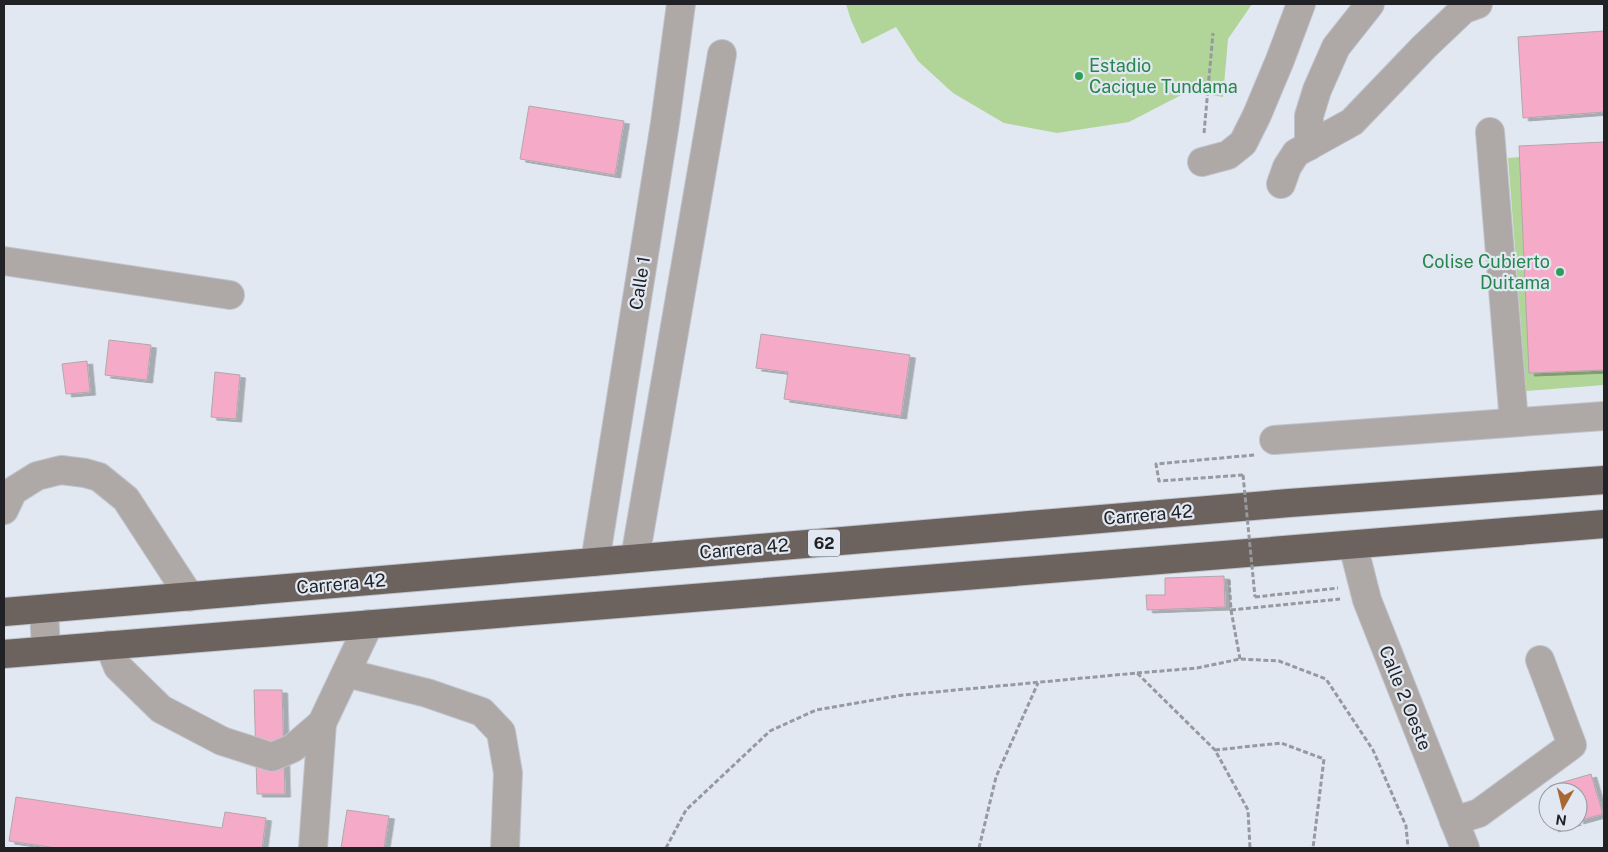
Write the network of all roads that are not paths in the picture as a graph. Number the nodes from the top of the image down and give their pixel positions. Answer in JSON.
{"nodes":[{"id":1,"x":682,"y":4,"type":"edge"},
{"id":2,"x":1301,"y":4,"type":"edge"},
{"id":3,"x":1370,"y":4,"type":"edge"},
{"id":4,"x":1478,"y":4,"type":"edge"},
{"id":5,"x":722,"y":54,"type":"dead end"},
{"id":6,"x":1490,"y":132,"type":"dead end"},
{"id":7,"x":1309,"y":146,"type":"junction"},
{"id":8,"x":1202,"y":162,"type":"road end"},
{"id":9,"x":1281,"y":184,"type":"dead end"},
{"id":10,"x":4,"y":261,"type":"edge"},
{"id":11,"x":230,"y":296,"type":"dead end"},
{"id":12,"x":1604,"y":416,"type":"edge"},
{"id":13,"x":1514,"y":422,"type":"junction"},
{"id":14,"x":1267,"y":447,"type":"road end"},
{"id":15,"x":1604,"y":480,"type":"edge"},
{"id":16,"x":4,"y":510,"type":"edge"},
{"id":17,"x":1604,"y":524,"type":"edge"},
{"id":18,"x":1353,"y":545,"type":"junction"},
{"id":19,"x":635,"y":558,"type":"junction"},
{"id":20,"x":595,"y":562,"type":"junction"},
{"id":21,"x":190,"y":597,"type":"junction"},
{"id":22,"x":44,"y":609,"type":"junction"},
{"id":23,"x":4,"y":612,"type":"edge"},
{"id":24,"x":369,"y":624,"type":"junction"},
{"id":25,"x":109,"y":645,"type":"junction"},
{"id":26,"x":46,"y":650,"type":"junction"},
{"id":27,"x":4,"y":654,"type":"edge"},
{"id":28,"x":1540,"y":660,"type":"dead end"},
{"id":29,"x":346,"y":672,"type":"junction"},
{"id":30,"x":322,"y":723,"type":"junction"},
{"id":31,"x":1454,"y":821,"type":"junction"},
{"id":32,"x":313,"y":848,"type":"edge"},
{"id":33,"x":505,"y":848,"type":"edge"},
{"id":34,"x":1465,"y":848,"type":"edge"}],
"edges":[{"from":1,"to":20,"type":"street","name":"Calle 1"},
{"from":2,"to":8,"type":"street"},
{"from":3,"to":7,"type":"street"},
{"from":4,"to":7,"type":"street"},
{"from":5,"to":19,"type":"street"},
{"from":6,"to":13,"type":"street"},
{"from":7,"to":9,"type":"street"},
{"from":10,"to":11,"type":"street"},
{"from":12,"to":13,"type":"street"},
{"from":13,"to":14,"type":"street"},
{"from":15,"to":19,"type":"highway","name":"Carrera 42","number":"62"},
{"from":16,"to":21,"type":"street"},
{"from":17,"to":18,"type":"highway"},
{"from":18,"to":24,"type":"highway"},
{"from":18,"to":31,"type":"street","name":"Calle 2 Oeste"},
{"from":19,"to":20,"type":"highway","name":"Carrera 42","number":"62"},
{"from":20,"to":21,"type":"highway","name":"Carrera 42","number":"62"},
{"from":21,"to":22,"type":"highway","name":"Carrera 42","number":"62"},
{"from":22,"to":23,"type":"highway","name":"Carrera 42","number":"62"},
{"from":22,"to":26,"type":"street"},
{"from":24,"to":25,"type":"highway"},
{"from":24,"to":29,"type":"street"},
{"from":25,"to":26,"type":"highway"},
{"from":25,"to":30,"type":"street"},
{"from":26,"to":27,"type":"highway"},
{"from":28,"to":31,"type":"street"},
{"from":29,"to":30,"type":"street"},
{"from":29,"to":33,"type":"street"},
{"from":30,"to":32,"type":"street"},
{"from":31,"to":34,"type":"street","name":"Calle 2 Oeste"}]}
